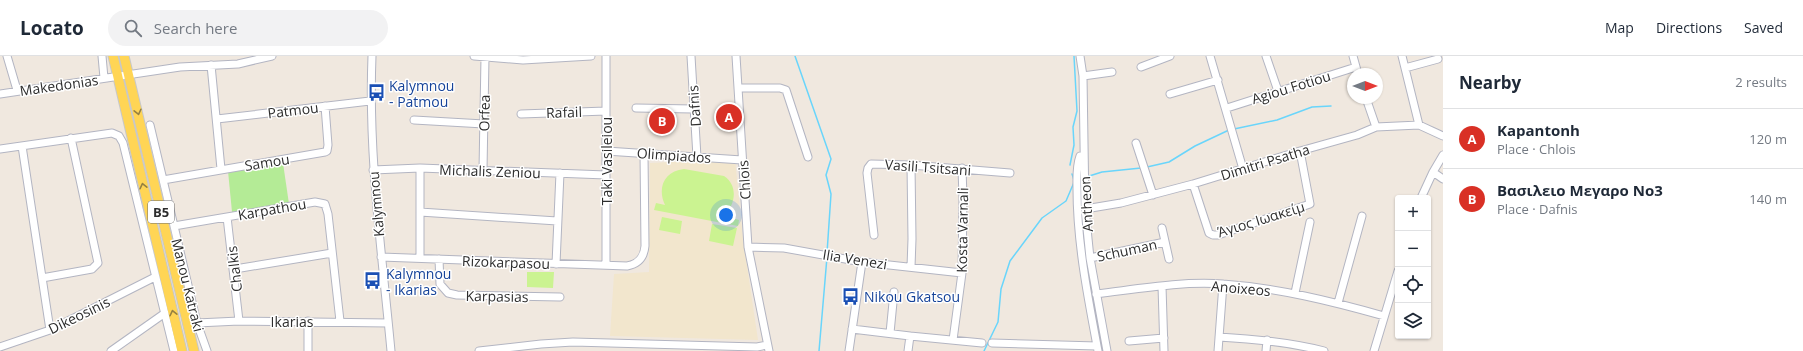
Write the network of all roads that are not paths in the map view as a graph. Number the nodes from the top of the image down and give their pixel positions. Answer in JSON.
{"nodes":[{"id":1,"x":7,"y":56,"type":"edge"},
{"id":2,"x":102,"y":56,"type":"edge"},
{"id":3,"x":113,"y":56,"type":"edge"},
{"id":4,"x":124,"y":56,"type":"edge"},
{"id":5,"x":272,"y":56,"type":"edge"},
{"id":6,"x":372,"y":56,"type":"edge"},
{"id":7,"x":474,"y":56,"type":"edge"},
{"id":8,"x":591,"y":56,"type":"edge"},
{"id":9,"x":606,"y":56,"type":"edge"},
{"id":10,"x":691,"y":56,"type":"edge"},
{"id":11,"x":736,"y":56,"type":"edge"},
{"id":12,"x":1080,"y":56,"type":"edge"},
{"id":13,"x":1170,"y":56,"type":"edge"},
{"id":14,"x":1210,"y":56,"type":"edge"},
{"id":15,"x":1266,"y":56,"type":"edge"},
{"id":16,"x":1353,"y":56,"type":"edge"},
{"id":17,"x":1402,"y":56,"type":"edge"},
{"id":18,"x":485,"y":57,"type":"edge"},
{"id":19,"x":523,"y":58,"type":"edge"},
{"id":20,"x":1438,"y":59,"type":"dead end"},
{"id":21,"x":211,"y":65,"type":"junction"},
{"id":22,"x":1141,"y":67,"type":"dead end"},
{"id":23,"x":1356,"y":68,"type":"edge"},
{"id":24,"x":1405,"y":68,"type":"junction"},
{"id":25,"x":1112,"y":72,"type":"dead end"},
{"id":26,"x":129,"y":74,"type":"junction"},
{"id":27,"x":1347,"y":74,"type":"edge"},
{"id":28,"x":118,"y":76,"type":"junction"},
{"id":29,"x":1083,"y":76,"type":"junction"},
{"id":30,"x":104,"y":78,"type":"junction"},
{"id":31,"x":1218,"y":80,"type":"junction"},
{"id":32,"x":739,"y":88,"type":"junction"},
{"id":33,"x":17,"y":90,"type":"junction"},
{"id":34,"x":1278,"y":91,"type":"junction"},
{"id":35,"x":0,"y":94,"type":"edge"},
{"id":36,"x":1170,"y":94,"type":"dead end"},
{"id":37,"x":370,"y":101,"type":"junction"},
{"id":38,"x":1368,"y":104,"type":"edge"},
{"id":39,"x":325,"y":106,"type":"junction"},
{"id":40,"x":636,"y":108,"type":"dead end"},
{"id":41,"x":1226,"y":108,"type":"junction"},
{"id":42,"x":693,"y":109,"type":"junction"},
{"id":43,"x":606,"y":111,"type":"junction"},
{"id":44,"x":521,"y":114,"type":"dead end"},
{"id":45,"x":217,"y":119,"type":"junction"},
{"id":46,"x":414,"y":120,"type":"dead end"},
{"id":47,"x":484,"y":124,"type":"junction"},
{"id":48,"x":150,"y":125,"type":"dead end"},
{"id":49,"x":1418,"y":125,"type":"junction"},
{"id":50,"x":1376,"y":127,"type":"junction"},
{"id":51,"x":1443,"y":136,"type":"edge"},
{"id":52,"x":71,"y":138,"type":"junction"},
{"id":53,"x":1136,"y":143,"type":"dead end"},
{"id":54,"x":22,"y":146,"type":"junction"},
{"id":55,"x":0,"y":148,"type":"edge"},
{"id":56,"x":606,"y":151,"type":"junction"},
{"id":57,"x":1300,"y":151,"type":"junction"},
{"id":58,"x":644,"y":154,"type":"junction"},
{"id":59,"x":1443,"y":155,"type":"edge"},
{"id":60,"x":1080,"y":156,"type":"dead end"},
{"id":61,"x":697,"y":157,"type":"junction"},
{"id":62,"x":808,"y":157,"type":"dead end"},
{"id":63,"x":742,"y":160,"type":"junction"},
{"id":64,"x":911,"y":165,"type":"junction"},
{"id":65,"x":420,"y":168,"type":"junction"},
{"id":66,"x":962,"y":168,"type":"junction"},
{"id":67,"x":221,"y":169,"type":"junction"},
{"id":68,"x":1243,"y":169,"type":"junction"},
{"id":69,"x":373,"y":170,"type":"junction"},
{"id":70,"x":483,"y":170,"type":"junction"},
{"id":71,"x":1433,"y":172,"type":"junction"},
{"id":72,"x":560,"y":173,"type":"junction"},
{"id":73,"x":1010,"y":173,"type":"dead end"},
{"id":74,"x":606,"y":175,"type":"junction"},
{"id":75,"x":1081,"y":178,"type":"junction"},
{"id":76,"x":1443,"y":179,"type":"edge"},
{"id":77,"x":163,"y":180,"type":"junction"},
{"id":78,"x":1193,"y":184,"type":"junction"},
{"id":79,"x":1153,"y":195,"type":"junction"},
{"id":80,"x":1422,"y":195,"type":"edge"},
{"id":81,"x":1085,"y":209,"type":"junction"},
{"id":82,"x":420,"y":212,"type":"junction"},
{"id":83,"x":1362,"y":216,"type":"dead end"},
{"id":84,"x":227,"y":217,"type":"junction"},
{"id":85,"x":557,"y":221,"type":"junction"},
{"id":86,"x":1310,"y":222,"type":"dead end"},
{"id":87,"x":174,"y":226,"type":"junction"},
{"id":88,"x":1162,"y":228,"type":"dead end"},
{"id":89,"x":874,"y":235,"type":"dead end"},
{"id":90,"x":1165,"y":242,"type":"junction"},
{"id":91,"x":748,"y":247,"type":"junction"},
{"id":92,"x":332,"y":253,"type":"junction"},
{"id":93,"x":381,"y":257,"type":"junction"},
{"id":94,"x":420,"y":258,"type":"junction"},
{"id":95,"x":1090,"y":258,"type":"junction"},
{"id":96,"x":439,"y":259,"type":"junction"},
{"id":97,"x":1169,"y":259,"type":"dead end"},
{"id":98,"x":862,"y":262,"type":"junction"},
{"id":99,"x":556,"y":264,"type":"junction"},
{"id":100,"x":606,"y":265,"type":"junction"},
{"id":101,"x":911,"y":267,"type":"junction"},
{"id":102,"x":234,"y":269,"type":"junction"},
{"id":103,"x":962,"y":274,"type":"junction"},
{"id":104,"x":156,"y":277,"type":"junction"},
{"id":105,"x":42,"y":278,"type":"junction"},
{"id":106,"x":1395,"y":281,"type":"edge"},
{"id":107,"x":1223,"y":284,"type":"junction"},
{"id":108,"x":1162,"y":286,"type":"junction"},
{"id":109,"x":894,"y":292,"type":"dead end"},
{"id":110,"x":1295,"y":293,"type":"junction"},
{"id":111,"x":1096,"y":294,"type":"junction"},
{"id":112,"x":560,"y":297,"type":"dead end"},
{"id":113,"x":1338,"y":303,"type":"junction"},
{"id":114,"x":165,"y":313,"type":"junction"},
{"id":115,"x":1384,"y":316,"type":"junction"},
{"id":116,"x":239,"y":321,"type":"junction"},
{"id":117,"x":308,"y":321,"type":"junction"},
{"id":118,"x":340,"y":321,"type":"junction"},
{"id":119,"x":197,"y":323,"type":"junction"},
{"id":120,"x":388,"y":323,"type":"junction"},
{"id":121,"x":852,"y":329,"type":"junction"},
{"id":122,"x":50,"y":330,"type":"junction"},
{"id":123,"x":890,"y":333,"type":"junction"},
{"id":124,"x":910,"y":336,"type":"junction"},
{"id":125,"x":1219,"y":337,"type":"junction"},
{"id":126,"x":1164,"y":338,"type":"junction"},
{"id":127,"x":953,"y":340,"type":"junction"},
{"id":128,"x":1267,"y":340,"type":"junction"},
{"id":129,"x":1129,"y":341,"type":"dead end"},
{"id":130,"x":634,"y":343,"type":"junction"},
{"id":131,"x":982,"y":343,"type":"dead end"},
{"id":132,"x":992,"y":344,"type":"dead end"},
{"id":133,"x":662,"y":347,"type":"edge"},
{"id":134,"x":0,"y":348,"type":"edge"},
{"id":135,"x":768,"y":348,"type":"edge"},
{"id":136,"x":1034,"y":348,"type":"edge"},
{"id":137,"x":1097,"y":348,"type":"edge"},
{"id":138,"x":111,"y":351,"type":"edge"},
{"id":139,"x":174,"y":351,"type":"edge"},
{"id":140,"x":182,"y":351,"type":"edge"},
{"id":141,"x":194,"y":351,"type":"edge"},
{"id":142,"x":206,"y":351,"type":"edge"},
{"id":143,"x":308,"y":351,"type":"edge"},
{"id":144,"x":391,"y":351,"type":"edge"},
{"id":145,"x":479,"y":351,"type":"edge"},
{"id":146,"x":633,"y":351,"type":"edge"},
{"id":147,"x":850,"y":351,"type":"edge"},
{"id":148,"x":908,"y":351,"type":"edge"},
{"id":149,"x":1107,"y":351,"type":"edge"},
{"id":150,"x":1164,"y":351,"type":"edge"},
{"id":151,"x":1218,"y":351,"type":"edge"},
{"id":152,"x":1266,"y":351,"type":"edge"},
{"id":153,"x":1324,"y":351,"type":"edge"},
{"id":154,"x":1374,"y":351,"type":"edge"}],
"edges":[{"from":1,"to":33,"type":"street"},
{"from":2,"to":30,"type":"street"},
{"from":3,"to":28,"type":"main road","number":"B5"},
{"from":4,"to":26,"type":"main road","number":"B5"},
{"from":5,"to":21,"type":"street","name":"Makedonias"},
{"from":6,"to":37,"type":"street","name":"Kalymnou"},
{"from":7,"to":18,"type":"street"},
{"from":8,"to":19,"type":"street"},
{"from":9,"to":43,"type":"street","name":"Taki Vasileiou"},
{"from":10,"to":42,"type":"street","name":"Dafnis"},
{"from":11,"to":32,"type":"street","name":"Chlois"},
{"from":12,"to":29,"type":"street","name":"Antheon"},
{"from":13,"to":22,"type":"street"},
{"from":14,"to":31,"type":"street"},
{"from":15,"to":34,"type":"street"},
{"from":16,"to":23,"type":"street"},
{"from":17,"to":24,"type":"street"},
{"from":18,"to":19,"type":"street"},
{"from":18,"to":47,"type":"street","name":"Orfea"},
{"from":20,"to":24,"type":"street"},
{"from":21,"to":26,"type":"street","name":"Makedonias"},
{"from":21,"to":45,"type":"street"},
{"from":24,"to":49,"type":"street"},
{"from":25,"to":29,"type":"street"},
{"from":26,"to":28,"type":"street","name":"Makedonias"},
{"from":26,"to":141,"type":"main road","number":"B5","one_way":true},
{"from":27,"to":34,"type":"street","name":"Agiou Fotiou"},
{"from":28,"to":30,"type":"street","name":"Makedonias"},
{"from":140,"to":28,"type":"main road","number":"B5","one_way":true},
{"from":29,"to":75,"type":"street","name":"Antheon"},
{"from":30,"to":33,"type":"street","name":"Makedonias"},
{"from":31,"to":36,"type":"street"},
{"from":31,"to":41,"type":"street"},
{"from":32,"to":62,"type":"street"},
{"from":32,"to":63,"type":"street","name":"Chlois"},
{"from":33,"to":35,"type":"street","name":"Makedonias"},
{"from":34,"to":41,"type":"street","name":"Agiou Fotiou"},
{"from":37,"to":39,"type":"street","name":"Patmou"},
{"from":37,"to":69,"type":"street","name":"Kalymnou"},
{"from":38,"to":50,"type":"street"},
{"from":39,"to":45,"type":"street","name":"Patmou"},
{"from":39,"to":67,"type":"street","name":"Samou"},
{"from":40,"to":42,"type":"street"},
{"from":41,"to":68,"type":"street"},
{"from":42,"to":61,"type":"street","name":"Dafnis"},
{"from":43,"to":44,"type":"street","name":"Rafail"},
{"from":43,"to":56,"type":"street","name":"Taki Vasileiou"},
{"from":45,"to":67,"type":"street"},
{"from":46,"to":47,"type":"street"},
{"from":47,"to":70,"type":"street","name":"Orfea"},
{"from":48,"to":77,"type":"street","name":"Manou Katraki"},
{"from":49,"to":50,"type":"street","name":"Dimitri Psatha"},
{"from":49,"to":51,"type":"street","name":"Dimitri Psatha"},
{"from":50,"to":57,"type":"street","name":"Dimitri Psatha"},
{"from":52,"to":54,"type":"street"},
{"from":52,"to":104,"type":"street"},
{"from":52,"to":105,"type":"street"},
{"from":53,"to":79,"type":"street"},
{"from":54,"to":55,"type":"street"},
{"from":54,"to":105,"type":"street"},
{"from":56,"to":58,"type":"street","name":"Olimpiados"},
{"from":56,"to":74,"type":"street","name":"Taki Vasileiou"},
{"from":57,"to":68,"type":"street","name":"Dimitri Psatha"},
{"from":57,"to":78,"type":"street","name":"Άγιος Ιωακείμ"},
{"from":58,"to":61,"type":"street","name":"Olimpiados"},
{"from":58,"to":100,"type":"street","name":"Rizokarpasou"},
{"from":59,"to":71,"type":"street"},
{"from":60,"to":75,"type":"street"},
{"from":61,"to":63,"type":"street","name":"Olimpiados"},
{"from":63,"to":91,"type":"street","name":"Chlois"},
{"from":64,"to":66,"type":"street","name":"Vasili Tsitsani"},
{"from":64,"to":89,"type":"street","name":"Vasili Tsitsani"},
{"from":64,"to":101,"type":"street"},
{"from":65,"to":69,"type":"street","name":"Michalis Zeniou"},
{"from":65,"to":70,"type":"street","name":"Michalis Zeniou"},
{"from":65,"to":82,"type":"street"},
{"from":66,"to":73,"type":"street","name":"Vasili Tsitsani"},
{"from":66,"to":103,"type":"street","name":"Kosta Varnali"},
{"from":67,"to":77,"type":"street","name":"Samou"},
{"from":68,"to":78,"type":"street","name":"Dimitri Psatha"},
{"from":69,"to":93,"type":"street","name":"Kalymnou"},
{"from":70,"to":72,"type":"street","name":"Michalis Zeniou"},
{"from":71,"to":76,"type":"street"},
{"from":71,"to":80,"type":"street"},
{"from":72,"to":74,"type":"street","name":"Michalis Zeniou"},
{"from":72,"to":85,"type":"street"},
{"from":74,"to":100,"type":"street","name":"Taki Vasileiou"},
{"from":75,"to":81,"type":"street","name":"Antheon"},
{"from":75,"to":137,"type":"street"},
{"from":77,"to":87,"type":"street","name":"Manou Katraki"},
{"from":78,"to":79,"type":"street","name":"Dimitri Psatha"},
{"from":79,"to":81,"type":"street","name":"Dimitri Psatha"},
{"from":81,"to":95,"type":"street","name":"Antheon"},
{"from":82,"to":85,"type":"street"},
{"from":82,"to":94,"type":"street"},
{"from":83,"to":113,"type":"street"},
{"from":84,"to":87,"type":"street","name":"Karpathou"},
{"from":84,"to":92,"type":"street","name":"Karpathou"},
{"from":84,"to":102,"type":"street","name":"Chalkis"},
{"from":85,"to":99,"type":"street"},
{"from":86,"to":110,"type":"street"},
{"from":87,"to":119,"type":"street","name":"Manou Katraki"},
{"from":88,"to":90,"type":"street"},
{"from":90,"to":95,"type":"street","name":"Schuman"},
{"from":90,"to":97,"type":"street"},
{"from":91,"to":98,"type":"street","name":"Ilia Venezi"},
{"from":91,"to":135,"type":"street","name":"Chlois"},
{"from":92,"to":102,"type":"street"},
{"from":92,"to":118,"type":"street","name":"Karpathou"},
{"from":93,"to":94,"type":"street","name":"Rizokarpasou"},
{"from":93,"to":120,"type":"street","name":"Kalymnou"},
{"from":94,"to":96,"type":"street","name":"Rizokarpasou"},
{"from":95,"to":111,"type":"street","name":"Antheon"},
{"from":96,"to":99,"type":"street","name":"Rizokarpasou"},
{"from":96,"to":112,"type":"street","name":"Karpasias"},
{"from":98,"to":101,"type":"street","name":"Ilia Venezi"},
{"from":98,"to":121,"type":"street"},
{"from":99,"to":100,"type":"street","name":"Rizokarpasou"},
{"from":101,"to":103,"type":"street","name":"Ilia Venezi"},
{"from":102,"to":116,"type":"street","name":"Chalkis"},
{"from":103,"to":127,"type":"street","name":"Kosta Varnali"},
{"from":104,"to":114,"type":"street"},
{"from":104,"to":122,"type":"street","name":"Dikeosinis"},
{"from":105,"to":122,"type":"street"},
{"from":106,"to":115,"type":"street"},
{"from":107,"to":108,"type":"street","name":"Anoixeos"},
{"from":107,"to":110,"type":"street","name":"Anoixeos"},
{"from":107,"to":125,"type":"street"},
{"from":108,"to":111,"type":"street","name":"Anoixeos"},
{"from":108,"to":126,"type":"street"},
{"from":109,"to":123,"type":"street"},
{"from":110,"to":113,"type":"street","name":"Anoixeos"},
{"from":111,"to":149,"type":"street","name":"Antheon"},
{"from":113,"to":115,"type":"street","name":"Anoixeos"},
{"from":114,"to":138,"type":"street"},
{"from":114,"to":139,"type":"street"},
{"from":115,"to":154,"type":"street"},
{"from":116,"to":117,"type":"street","name":"Ikarias"},
{"from":116,"to":119,"type":"street","name":"Ikarias"},
{"from":117,"to":118,"type":"street","name":"Ikarias"},
{"from":117,"to":143,"type":"street"},
{"from":118,"to":120,"type":"street","name":"Ikarias"},
{"from":119,"to":142,"type":"street","name":"Manou Katraki"},
{"from":120,"to":144,"type":"street","name":"Kalymnou"},
{"from":121,"to":123,"type":"street"},
{"from":121,"to":147,"type":"street"},
{"from":122,"to":134,"type":"street","name":"Dikeosinis"},
{"from":123,"to":124,"type":"street"},
{"from":124,"to":127,"type":"street"},
{"from":124,"to":148,"type":"street"},
{"from":125,"to":128,"type":"street"},
{"from":125,"to":151,"type":"street"},
{"from":126,"to":129,"type":"street"},
{"from":126,"to":150,"type":"street"},
{"from":127,"to":131,"type":"street"},
{"from":128,"to":152,"type":"street"},
{"from":128,"to":153,"type":"street"},
{"from":130,"to":133,"type":"street"},
{"from":130,"to":145,"type":"street"},
{"from":130,"to":146,"type":"street"},
{"from":132,"to":136,"type":"street"},
{"from":133,"to":135,"type":"street"},
{"from":136,"to":137,"type":"street"}]}
